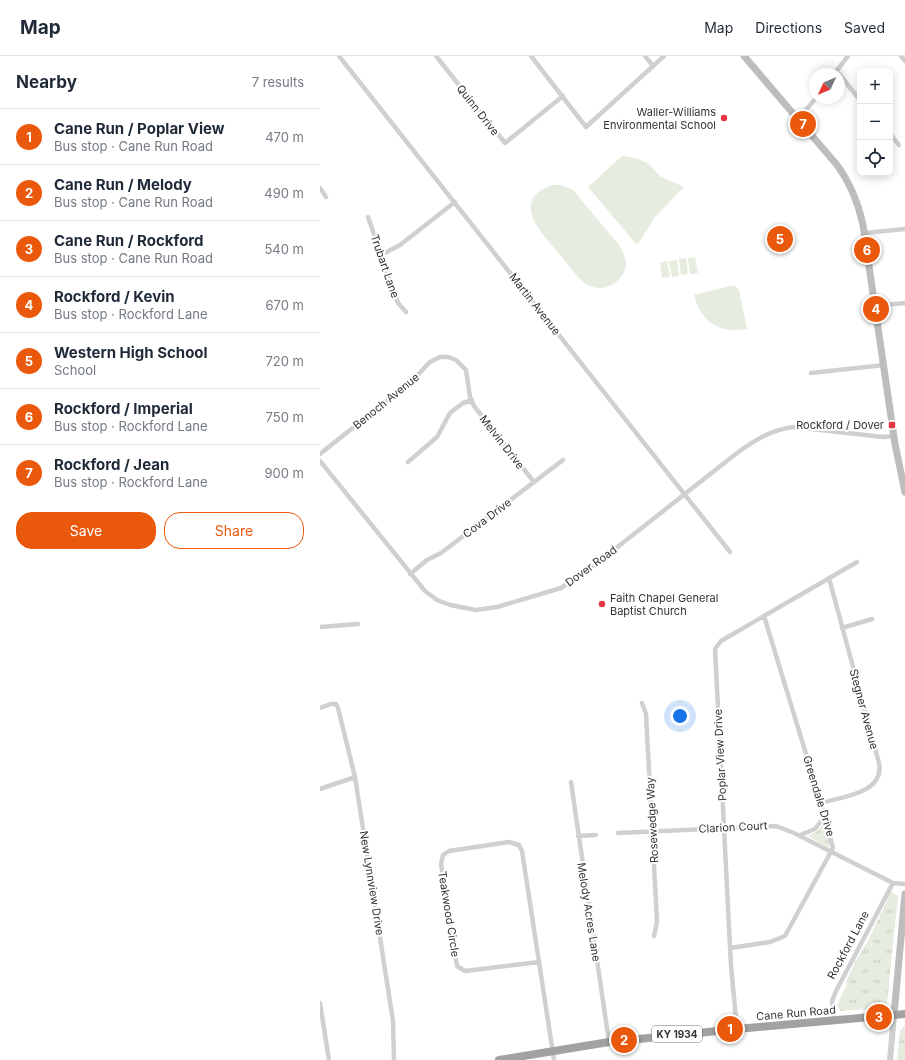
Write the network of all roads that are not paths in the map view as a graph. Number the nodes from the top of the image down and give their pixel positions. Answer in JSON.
{"nodes":[{"id":1,"x":339,"y":56,"type":"edge"},
{"id":2,"x":436,"y":56,"type":"edge"},
{"id":3,"x":531,"y":56,"type":"edge"},
{"id":4,"x":645,"y":56,"type":"edge"},
{"id":5,"x":664,"y":56,"type":"edge"},
{"id":6,"x":744,"y":56,"type":"edge"},
{"id":7,"x":848,"y":56,"type":"edge"},
{"id":8,"x":902,"y":56,"type":"edge"},
{"id":9,"x":905,"y":61,"type":"edge"},
{"id":10,"x":653,"y":66,"type":"junction"},
{"id":11,"x":841,"y":68,"type":"edge"},
{"id":12,"x":845,"y":83,"type":"edge"},
{"id":13,"x":563,"y":96,"type":"junction"},
{"id":14,"x":857,"y":97,"type":"edge"},
{"id":15,"x":811,"y":104,"type":"edge"},
{"id":16,"x":798,"y":119,"type":"junction"},
{"id":17,"x":893,"y":137,"type":"edge"},
{"id":18,"x":899,"y":144,"type":"dead end"},
{"id":19,"x":320,"y":188,"type":"edge"},
{"id":20,"x":326,"y":197,"type":"dead end"},
{"id":21,"x":455,"y":202,"type":"junction"},
{"id":22,"x":368,"y":217,"type":"dead end"},
{"id":23,"x":905,"y":229,"type":"edge"},
{"id":24,"x":864,"y":233,"type":"junction"},
{"id":25,"x":381,"y":255,"type":"junction"},
{"id":26,"x":905,"y":303,"type":"edge"},
{"id":27,"x":875,"y":306,"type":"junction"},
{"id":28,"x":406,"y":312,"type":"dead end"},
{"id":29,"x":884,"y":365,"type":"junction"},
{"id":30,"x":810,"y":373,"type":"dead end"},
{"id":31,"x":472,"y":400,"type":"junction"},
{"id":32,"x":894,"y":436,"type":"junction"},
{"id":33,"x":320,"y":454,"type":"edge"},
{"id":34,"x":563,"y":460,"type":"dead end"},
{"id":35,"x":320,"y":461,"type":"edge"},
{"id":36,"x":408,"y":462,"type":"dead end"},
{"id":37,"x":902,"y":464,"type":"edge"},
{"id":38,"x":534,"y":482,"type":"junction"},
{"id":39,"x":905,"y":492,"type":"edge"},
{"id":40,"x":685,"y":494,"type":"junction"},
{"id":41,"x":730,"y":552,"type":"dead end"},
{"id":42,"x":857,"y":562,"type":"dead end"},
{"id":43,"x":410,"y":574,"type":"junction"},
{"id":44,"x":829,"y":578,"type":"junction"},
{"id":45,"x":764,"y":616,"type":"junction"},
{"id":46,"x":872,"y":619,"type":"dead end"},
{"id":47,"x":358,"y":624,"type":"dead end"},
{"id":48,"x":320,"y":627,"type":"edge"},
{"id":49,"x":842,"y":628,"type":"junction"},
{"id":50,"x":642,"y":703,"type":"dead end"},
{"id":51,"x":320,"y":708,"type":"edge"},
{"id":52,"x":355,"y":777,"type":"junction"},
{"id":53,"x":571,"y":782,"type":"dead end"},
{"id":54,"x":320,"y":789,"type":"edge"},
{"id":55,"x":821,"y":803,"type":"junction"},
{"id":56,"x":825,"y":816,"type":"junction"},
{"id":57,"x":724,"y":828,"type":"junction"},
{"id":58,"x":652,"y":832,"type":"junction"},
{"id":59,"x":618,"y":833,"type":"dead end"},
{"id":60,"x":596,"y":835,"type":"dead end"},
{"id":61,"x":578,"y":836,"type":"junction"},
{"id":62,"x":800,"y":836,"type":"junction"},
{"id":63,"x":830,"y":852,"type":"junction"},
{"id":64,"x":893,"y":883,"type":"junction"},
{"id":65,"x":905,"y":884,"type":"edge"},
{"id":66,"x":905,"y":894,"type":"edge"},
{"id":67,"x":654,"y":936,"type":"dead end"},
{"id":68,"x":730,"y":948,"type":"junction"},
{"id":69,"x":539,"y":962,"type":"junction"},
{"id":70,"x":320,"y":1003,"type":"edge"},
{"id":71,"x":905,"y":1014,"type":"edge"},
{"id":72,"x":894,"y":1016,"type":"junction"},
{"id":73,"x":834,"y":1020,"type":"junction"},
{"id":74,"x":737,"y":1028,"type":"junction"},
{"id":75,"x":609,"y":1042,"type":"junction"},
{"id":76,"x":553,"y":1051,"type":"junction"},
{"id":77,"x":329,"y":1060,"type":"edge"},
{"id":78,"x":394,"y":1060,"type":"edge"},
{"id":79,"x":499,"y":1060,"type":"edge"},
{"id":80,"x":554,"y":1060,"type":"edge"},
{"id":81,"x":890,"y":1060,"type":"edge"}],
"edges":[{"from":1,"to":21,"type":"street","name":"Martin Avenue"},
{"from":2,"to":13,"type":"street","name":"Quinn Drive"},
{"from":3,"to":13,"type":"street"},
{"from":4,"to":10,"type":"street"},
{"from":5,"to":10,"type":"street"},
{"from":6,"to":16,"type":"main road"},
{"from":7,"to":11,"type":"street"},
{"from":8,"to":9,"type":"street"},
{"from":10,"to":13,"type":"street"},
{"from":12,"to":14,"type":"street"},
{"from":15,"to":16,"type":"street"},
{"from":16,"to":24,"type":"main road"},
{"from":17,"to":18,"type":"street"},
{"from":19,"to":20,"type":"street"},
{"from":21,"to":25,"type":"street"},
{"from":21,"to":40,"type":"street","name":"Martin Avenue"},
{"from":22,"to":25,"type":"street","name":"Trubart Lane"},
{"from":23,"to":24,"type":"street"},
{"from":24,"to":27,"type":"main road"},
{"from":25,"to":28,"type":"street","name":"Trubart Lane"},
{"from":26,"to":27,"type":"street"},
{"from":27,"to":29,"type":"main road"},
{"from":29,"to":30,"type":"street"},
{"from":29,"to":32,"type":"main road"},
{"from":31,"to":33,"type":"street","name":"Benoch Avenue"},
{"from":31,"to":36,"type":"street"},
{"from":31,"to":38,"type":"street","name":"Melvin Drive"},
{"from":32,"to":37,"type":"main road"},
{"from":32,"to":40,"type":"street","name":"Dover Road"},
{"from":34,"to":38,"type":"street","name":"Cova Drive"},
{"from":35,"to":43,"type":"street","name":"Dover Road"},
{"from":37,"to":39,"type":"main road"},
{"from":38,"to":43,"type":"street","name":"Cova Drive"},
{"from":40,"to":41,"type":"street","name":"Martin Avenue"},
{"from":40,"to":43,"type":"street","name":"Dover Road"},
{"from":42,"to":44,"type":"street","name":"Poplar View Drive"},
{"from":44,"to":45,"type":"street","name":"Poplar View Drive"},
{"from":44,"to":49,"type":"street","name":"Stegner Avenue"},
{"from":45,"to":55,"type":"street","name":"Greendale Drive"},
{"from":45,"to":57,"type":"street","name":"Poplar View Drive"},
{"from":46,"to":49,"type":"street"},
{"from":47,"to":48,"type":"street"},
{"from":49,"to":55,"type":"street","name":"Stegner Avenue"},
{"from":50,"to":58,"type":"street","name":"Rosewedge Way"},
{"from":51,"to":52,"type":"street","name":"New Lynnview Drive"},
{"from":52,"to":54,"type":"street"},
{"from":52,"to":78,"type":"street","name":"New Lynnview Drive"},
{"from":53,"to":61,"type":"street","name":"Melody Acres Lane"},
{"from":55,"to":56,"type":"street","name":"Greendale Drive"},
{"from":56,"to":62,"type":"street"},
{"from":56,"to":63,"type":"street","name":"Greendale Drive"},
{"from":57,"to":58,"type":"street","name":"Clarion Court"},
{"from":57,"to":62,"type":"street","name":"Clarion Court"},
{"from":57,"to":68,"type":"street","name":"Poplar View Drive"},
{"from":58,"to":59,"type":"street","name":"Clarion Court"},
{"from":58,"to":67,"type":"street","name":"Rosewedge Way"},
{"from":60,"to":61,"type":"street"},
{"from":61,"to":75,"type":"street","name":"Melody Acres Lane"},
{"from":62,"to":63,"type":"street","name":"Clarion Court"},
{"from":63,"to":64,"type":"street","name":"Clarion Court"},
{"from":63,"to":68,"type":"street","name":"Greendale Drive"},
{"from":64,"to":65,"type":"street","name":"Clarion Court"},
{"from":64,"to":73,"type":"street","name":"Rockford Lane"},
{"from":66,"to":72,"type":"main road"},
{"from":68,"to":74,"type":"street","name":"Poplar View Drive"},
{"from":69,"to":69,"type":"street","name":"Teakwood Circle"},
{"from":69,"to":76,"type":"street","name":"Teakwood Circle"},
{"from":70,"to":77,"type":"street"},
{"from":71,"to":72,"type":"highway","name":"Cane Run Road","number":"KY 1934"},
{"from":72,"to":73,"type":"highway","name":"Cane Run Road","number":"KY 1934"},
{"from":72,"to":81,"type":"street"},
{"from":73,"to":74,"type":"highway","name":"Cane Run Road","number":"KY 1934"},
{"from":74,"to":75,"type":"highway","name":"Cane Run Road","number":"KY 1934"},
{"from":75,"to":76,"type":"highway","name":"Cane Run Road","number":"KY 1934"},
{"from":76,"to":79,"type":"highway","name":"Cane Run Road","number":"KY 1934"},
{"from":76,"to":80,"type":"street","name":"Teakwood Circle"}]}
